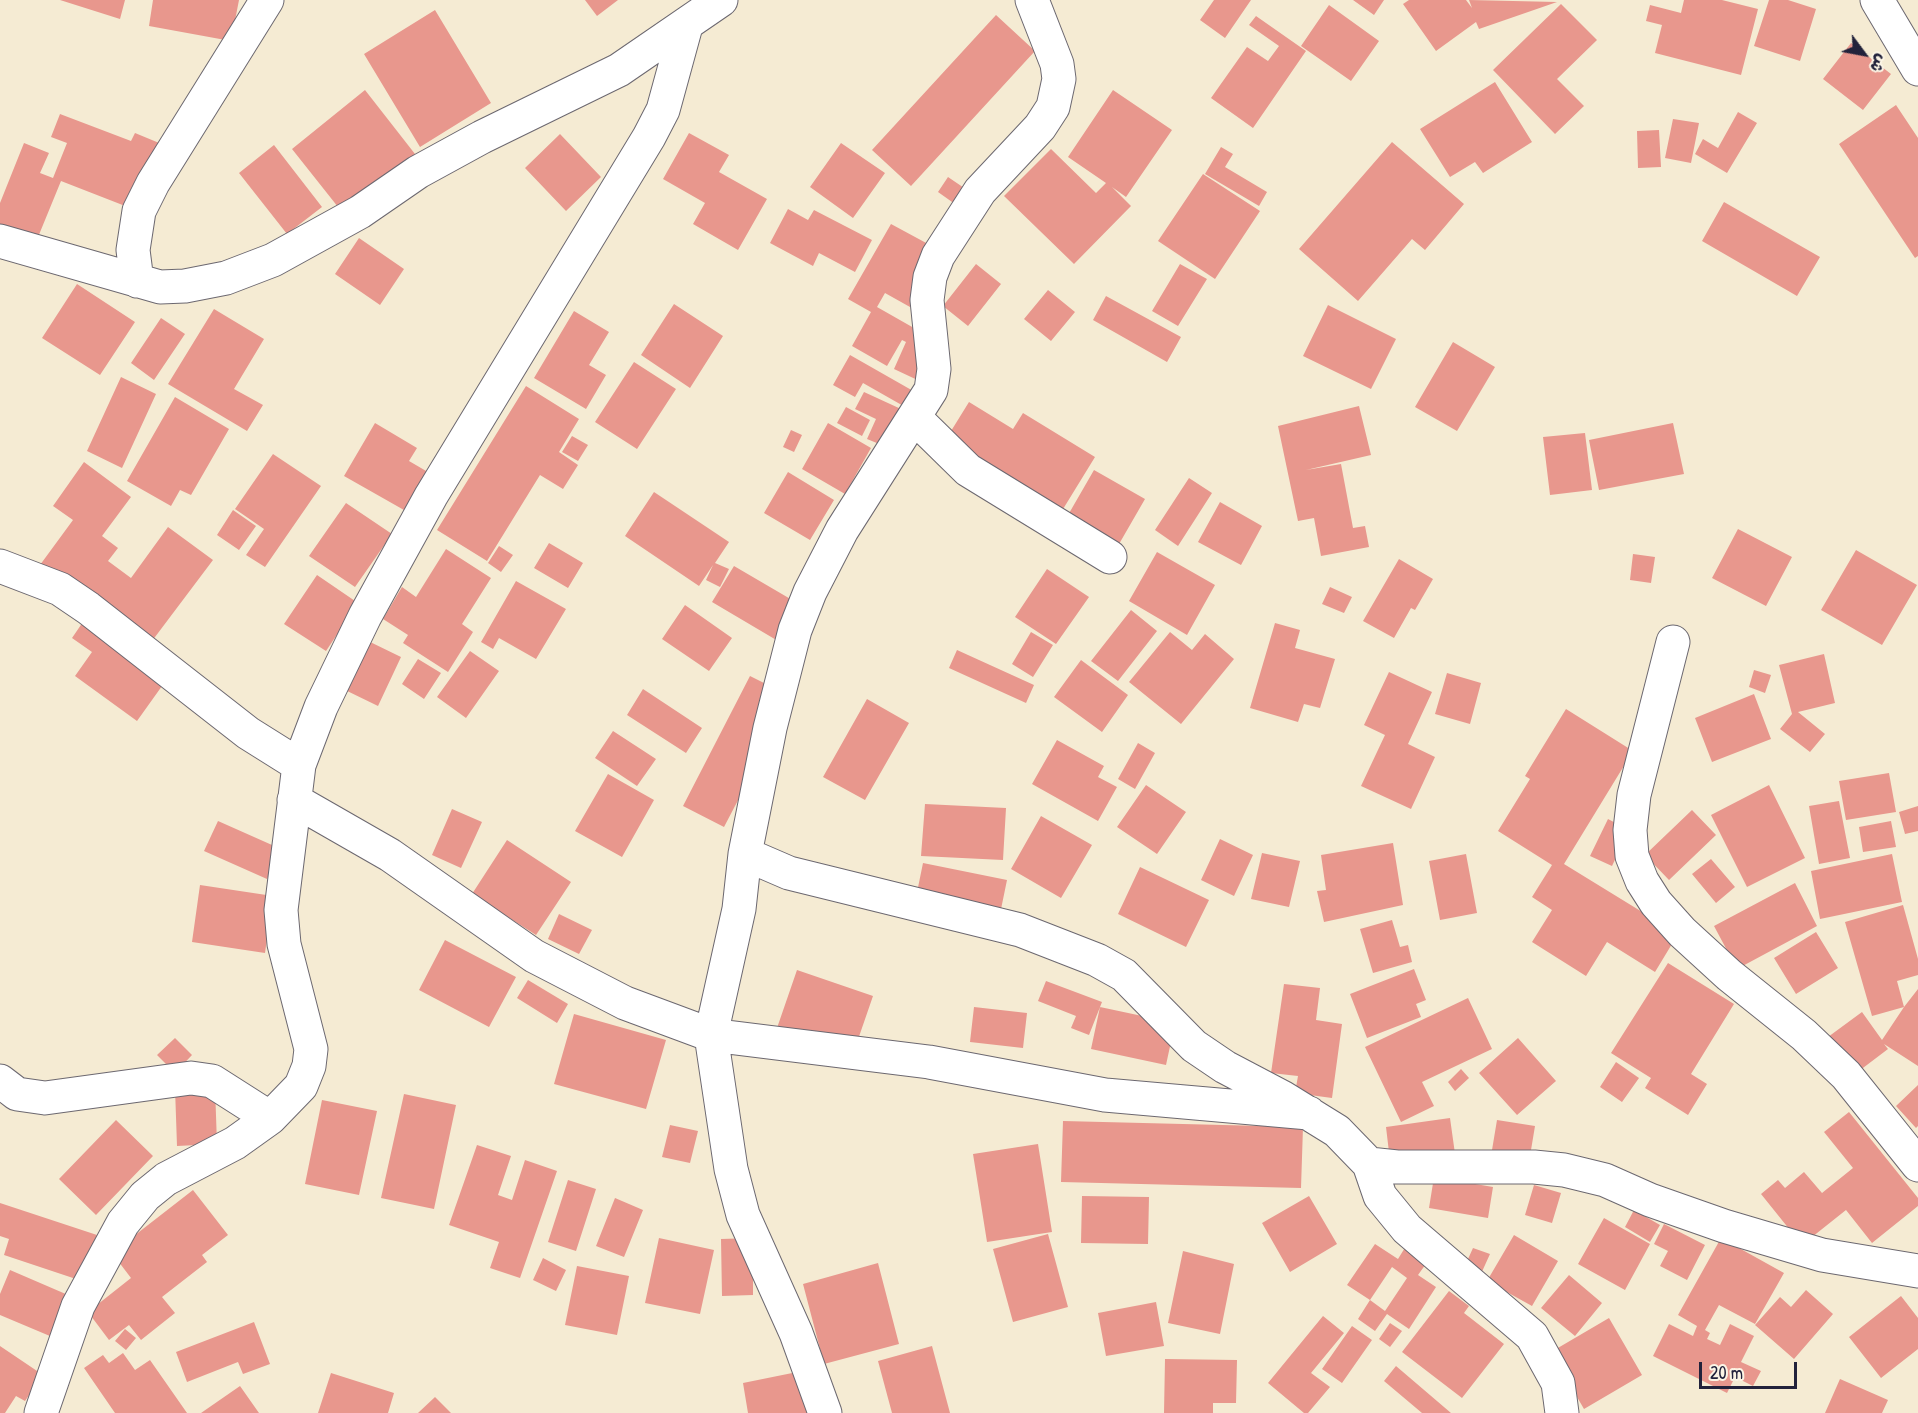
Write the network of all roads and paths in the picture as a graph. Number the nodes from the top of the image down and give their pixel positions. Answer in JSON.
{"nodes":[{"id":1,"x":267,"y":0,"type":"edge"},
{"id":2,"x":722,"y":0,"type":"edge"},
{"id":3,"x":1032,"y":0,"type":"edge"},
{"id":4,"x":1877,"y":0,"type":"edge"},
{"id":5,"x":686,"y":26,"type":"junction"},
{"id":6,"x":1916,"y":57,"type":"edge"},
{"id":7,"x":0,"y":240,"type":"edge"},
{"id":8,"x":137,"y":281,"type":"junction"},
{"id":9,"x":916,"y":419,"type":"junction"},
{"id":10,"x":1110,"y":557,"type":"dead end"},
{"id":11,"x":0,"y":566,"type":"edge"},
{"id":12,"x":1673,"y":642,"type":"dead end"},
{"id":13,"x":299,"y":765,"type":"junction"},
{"id":14,"x":294,"y":800,"type":"junction"},
{"id":15,"x":745,"y":854,"type":"junction"},
{"id":16,"x":711,"y":1035,"type":"junction"},
{"id":17,"x":0,"y":1081,"type":"edge"},
{"id":18,"x":1309,"y":1113,"type":"junction"},
{"id":19,"x":270,"y":1118,"type":"junction"},
{"id":20,"x":1369,"y":1164,"type":"junction"},
{"id":21,"x":1918,"y":1165,"type":"edge"},
{"id":22,"x":1918,"y":1271,"type":"edge"},
{"id":23,"x":41,"y":1413,"type":"edge"},
{"id":24,"x":825,"y":1413,"type":"edge"},
{"id":25,"x":1562,"y":1413,"type":"edge"}],
"edges":[{"from":1,"to":8,"type":"street"},
{"from":2,"to":5,"type":"street"},
{"from":3,"to":9,"type":"street"},
{"from":4,"to":6,"type":"street"},
{"from":5,"to":8,"type":"street"},
{"from":5,"to":13,"type":"street"},
{"from":7,"to":8,"type":"street"},
{"from":9,"to":10,"type":"street"},
{"from":9,"to":15,"type":"street"},
{"from":11,"to":13,"type":"street"},
{"from":12,"to":21,"type":"street"},
{"from":13,"to":14,"type":"street"},
{"from":14,"to":16,"type":"street"},
{"from":14,"to":19,"type":"street"},
{"from":15,"to":16,"type":"street"},
{"from":15,"to":18,"type":"street"},
{"from":16,"to":18,"type":"street"},
{"from":16,"to":24,"type":"street"},
{"from":17,"to":19,"type":"street"},
{"from":18,"to":20,"type":"street"},
{"from":19,"to":23,"type":"street"},
{"from":20,"to":22,"type":"street"},
{"from":20,"to":25,"type":"street"}]}
